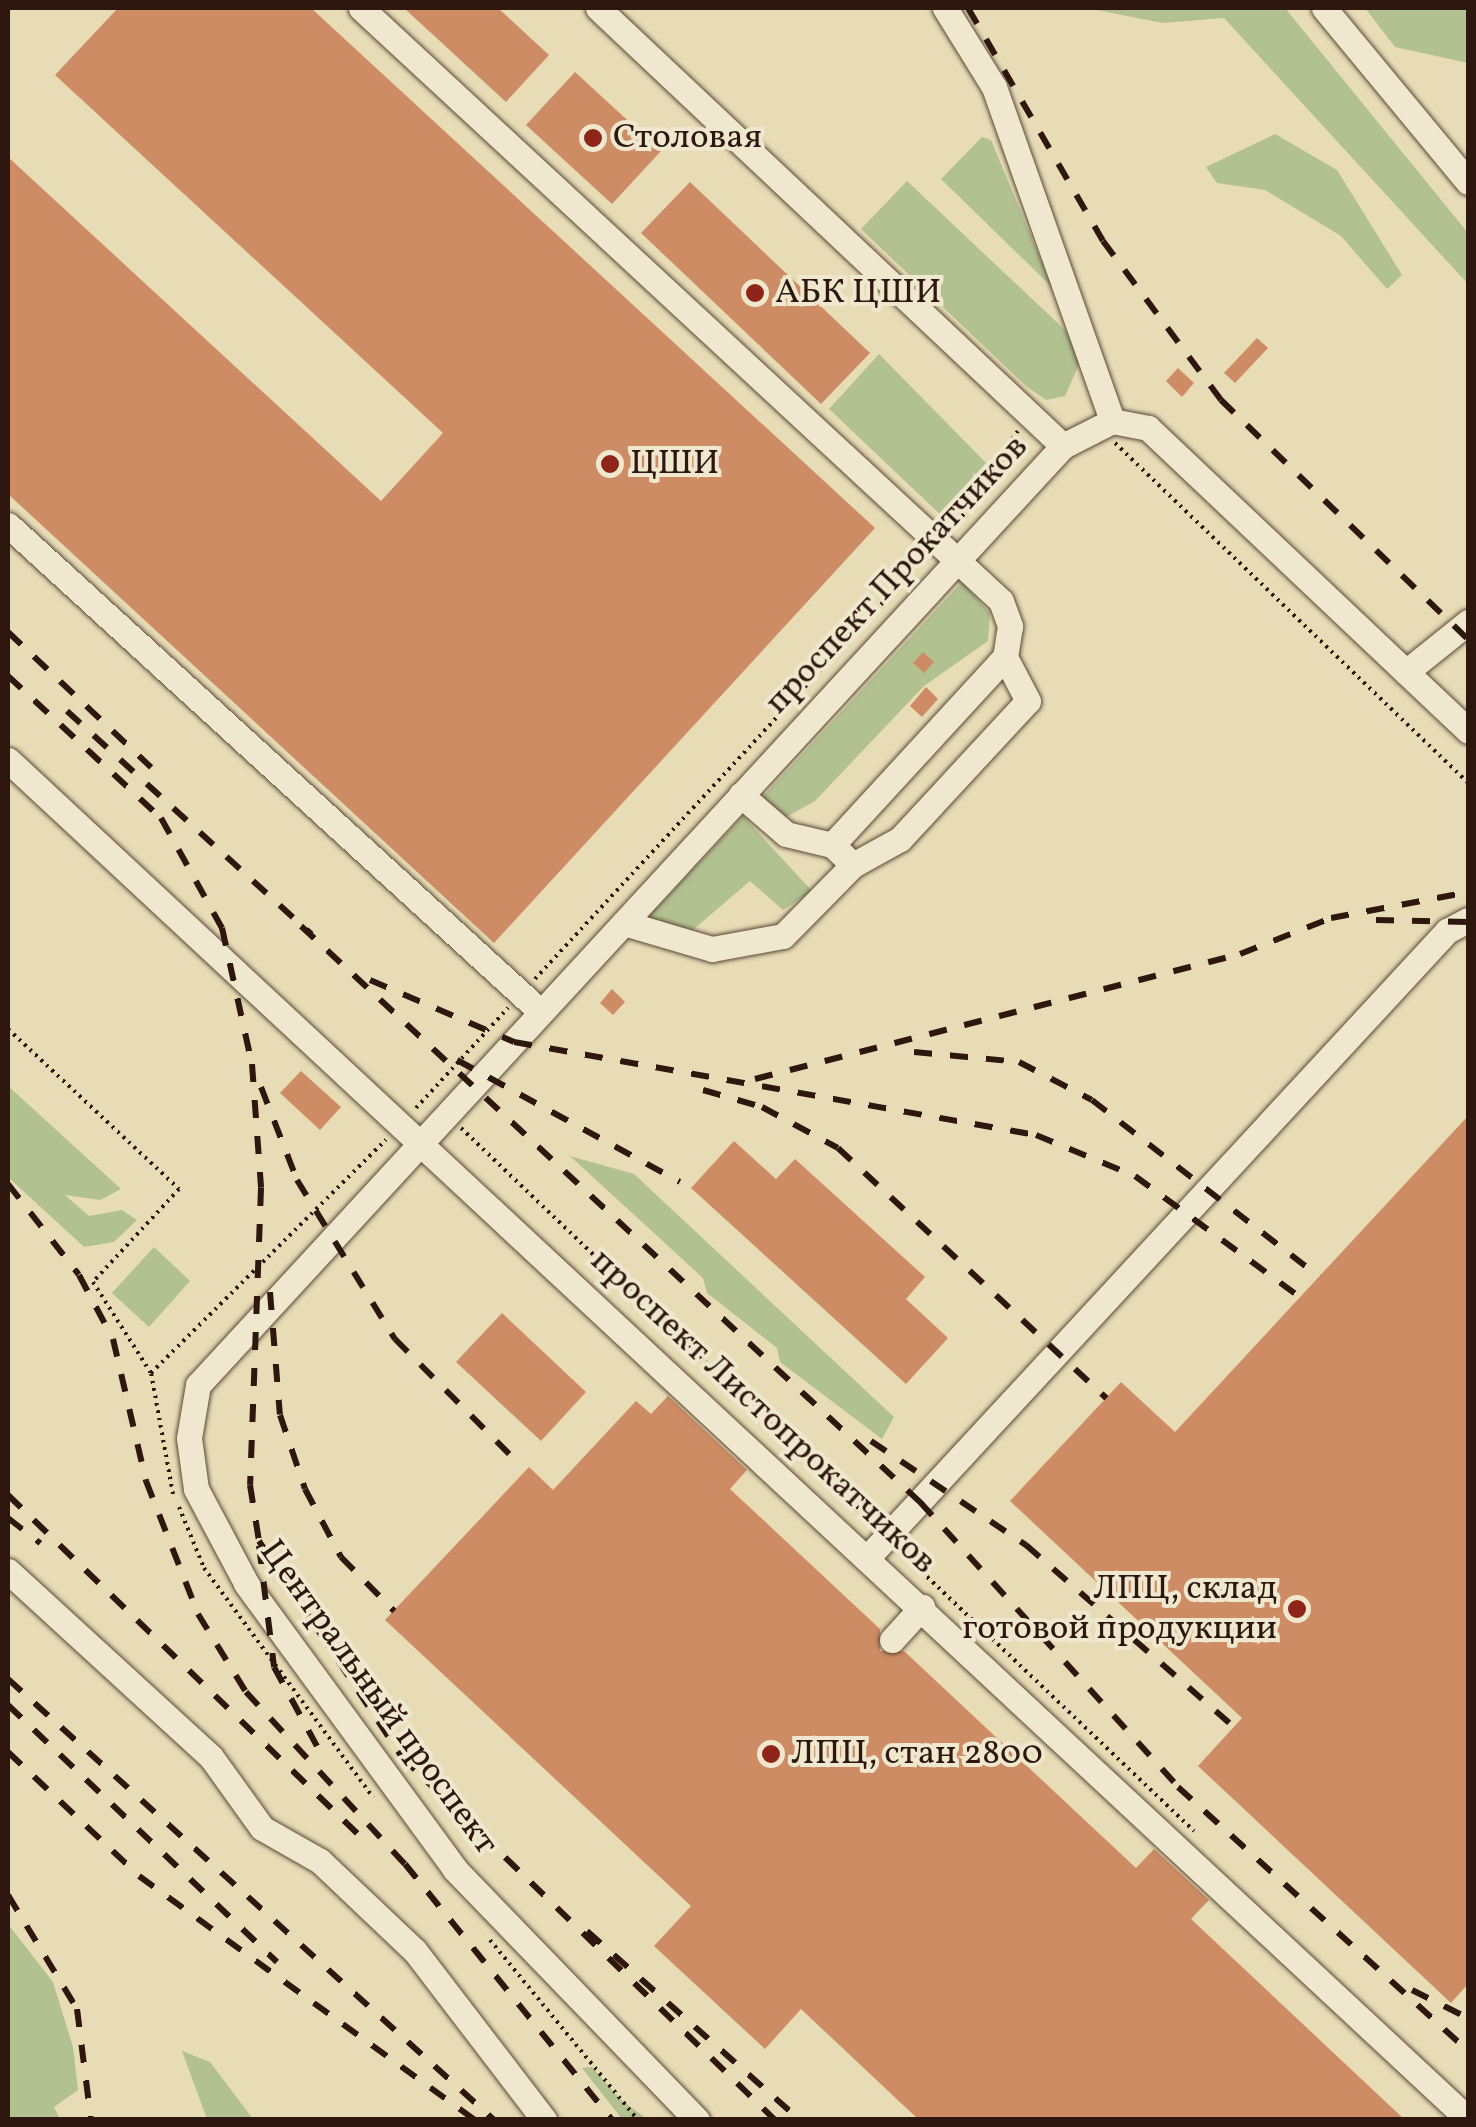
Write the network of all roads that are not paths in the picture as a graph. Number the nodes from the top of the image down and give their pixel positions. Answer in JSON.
{"nodes":[{"id":1,"x":361,"y":8,"type":"edge"},
{"id":2,"x":598,"y":8,"type":"edge"},
{"id":3,"x":945,"y":8,"type":"edge"},
{"id":4,"x":1324,"y":8,"type":"edge"},
{"id":5,"x":1468,"y":182,"type":"edge"},
{"id":6,"x":1106,"y":424,"type":"junction"},
{"id":7,"x":1063,"y":446,"type":"junction"},
{"id":8,"x":8,"y":525,"type":"edge"},
{"id":9,"x":949,"y":551,"type":"junction"},
{"id":10,"x":1468,"y":622,"type":"edge"},
{"id":11,"x":1005,"y":657,"type":"junction"},
{"id":12,"x":1406,"y":672,"type":"junction"},
{"id":13,"x":1468,"y":731,"type":"edge"},
{"id":14,"x":8,"y":760,"type":"edge"},
{"id":15,"x":741,"y":796,"type":"junction"},
{"id":16,"x":832,"y":845,"type":"junction"},
{"id":17,"x":854,"y":865,"type":"junction"},
{"id":18,"x":1468,"y":920,"type":"edge"},
{"id":19,"x":624,"y":923,"type":"junction"},
{"id":20,"x":541,"y":1012,"type":"junction"},
{"id":21,"x":422,"y":1142,"type":"junction"},
{"id":22,"x":868,"y":1557,"type":"junction"},
{"id":23,"x":8,"y":1571,"type":"edge"},
{"id":24,"x":922,"y":1607,"type":"junction"},
{"id":25,"x":892,"y":1640,"type":"dead end"},
{"id":26,"x":1468,"y":2119,"type":"edge"},
{"id":27,"x":544,"y":2120,"type":"edge"},
{"id":28,"x":697,"y":2120,"type":"edge"}],
"edges":[{"from":1,"to":9,"type":"street"},
{"from":2,"to":7,"type":"street"},
{"from":3,"to":6,"type":"street"},
{"from":4,"to":5,"type":"street"},
{"from":6,"to":7,"type":"street","name":"проспект Прокатчиков"},
{"from":6,"to":12,"type":"street"},
{"from":7,"to":9,"type":"street","name":"проспект Прокатчиков"},
{"from":8,"to":20,"type":"street"},
{"from":9,"to":11,"type":"street"},
{"from":9,"to":15,"type":"street","name":"проспект Прокатчиков"},
{"from":10,"to":12,"type":"street"},
{"from":11,"to":16,"type":"street"},
{"from":11,"to":17,"type":"street"},
{"from":12,"to":13,"type":"street"},
{"from":14,"to":21,"type":"street","name":"проспект Листопрокатчиков"},
{"from":15,"to":16,"type":"street"},
{"from":15,"to":19,"type":"street","name":"проспект Прокатчиков"},
{"from":16,"to":17,"type":"street"},
{"from":17,"to":19,"type":"street"},
{"from":18,"to":22,"type":"street"},
{"from":19,"to":20,"type":"street","name":"проспект Прокатчиков"},
{"from":20,"to":21,"type":"street","name":"проспект Прокатчиков"},
{"from":21,"to":22,"type":"street","name":"проспект Листопрокатчиков"},
{"from":21,"to":28,"type":"street","name":"Центральный проспект"},
{"from":22,"to":24,"type":"street","name":"проспект Листопрокатчиков"},
{"from":23,"to":27,"type":"street"},
{"from":24,"to":25,"type":"street"},
{"from":24,"to":26,"type":"street","name":"проспект Листопрокатчиков"}]}
